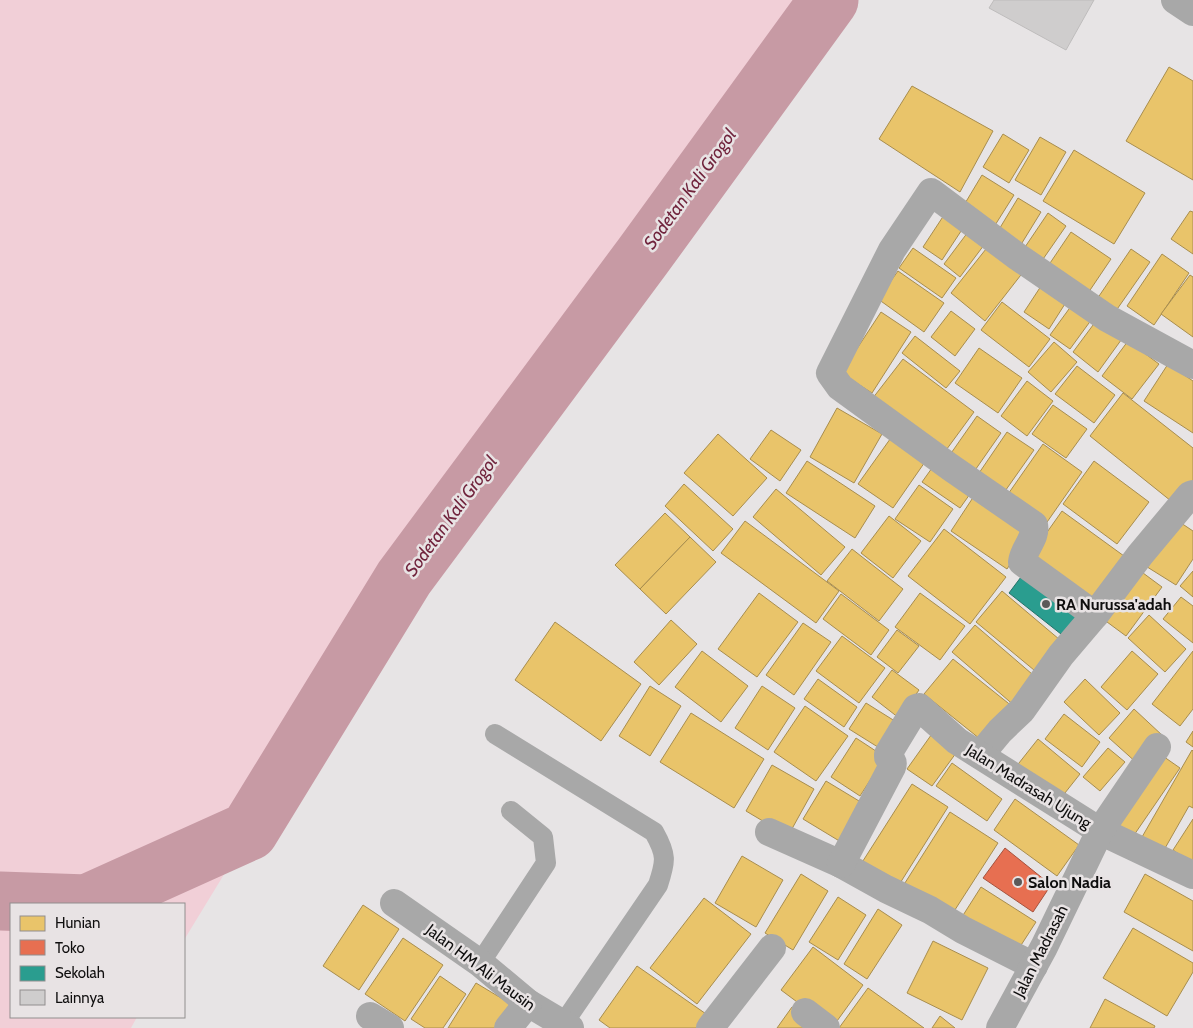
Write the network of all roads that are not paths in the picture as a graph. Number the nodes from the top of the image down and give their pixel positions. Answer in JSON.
{"nodes":[{"id":1,"x":1175,"y":0,"type":"edge"},
{"id":2,"x":1193,"y":12,"type":"edge"},
{"id":3,"x":1193,"y":366,"type":"edge"},
{"id":4,"x":1193,"y":494,"type":"edge"},
{"id":5,"x":1095,"y":615,"type":"junction"},
{"id":6,"x":495,"y":734,"type":"dead end"},
{"id":7,"x":1157,"y":747,"type":"dead end"},
{"id":8,"x":980,"y":755,"type":"junction"},
{"id":9,"x":511,"y":811,"type":"dead end"},
{"id":10,"x":1100,"y":831,"type":"junction"},
{"id":11,"x":769,"y":832,"type":"dead end"},
{"id":12,"x":841,"y":864,"type":"junction"},
{"id":13,"x":1193,"y":875,"type":"edge"},
{"id":14,"x":394,"y":903,"type":"dead end"},
{"id":15,"x":772,"y":948,"type":"dead end"},
{"id":16,"x":480,"y":963,"type":"junction"},
{"id":17,"x":1034,"y":966,"type":"junction"},
{"id":18,"x":528,"y":1003,"type":"junction"},
{"id":19,"x":566,"y":1026,"type":"edge"},
{"id":20,"x":508,"y":1028,"type":"edge"},
{"id":21,"x":710,"y":1028,"type":"edge"},
{"id":22,"x":1000,"y":1028,"type":"edge"}],
"edges":[{"from":1,"to":2,"type":"street"},
{"from":3,"to":5,"type":"street"},
{"from":4,"to":5,"type":"street"},
{"from":5,"to":8,"type":"street"},
{"from":6,"to":19,"type":"lane"},
{"from":7,"to":10,"type":"street","name":"Jalan Madrasah"},
{"from":8,"to":10,"type":"street","name":"Jalan Madrasah Ujung"},
{"from":8,"to":12,"type":"street","name":"Jalan Madrasah Ujung"},
{"from":9,"to":16,"type":"lane"},
{"from":10,"to":13,"type":"street"},
{"from":10,"to":17,"type":"street","name":"Jalan Madrasah"},
{"from":11,"to":12,"type":"street"},
{"from":12,"to":17,"type":"street"},
{"from":14,"to":16,"type":"street","name":"Jalan HM Ali Mausin"},
{"from":15,"to":21,"type":"street"},
{"from":16,"to":18,"type":"street","name":"Jalan HM Ali Mausin"},
{"from":17,"to":22,"type":"street","name":"Jalan Madrasah"},
{"from":18,"to":19,"type":"street","name":"Jalan HM Ali Mausin"},
{"from":18,"to":20,"type":"street"}]}
